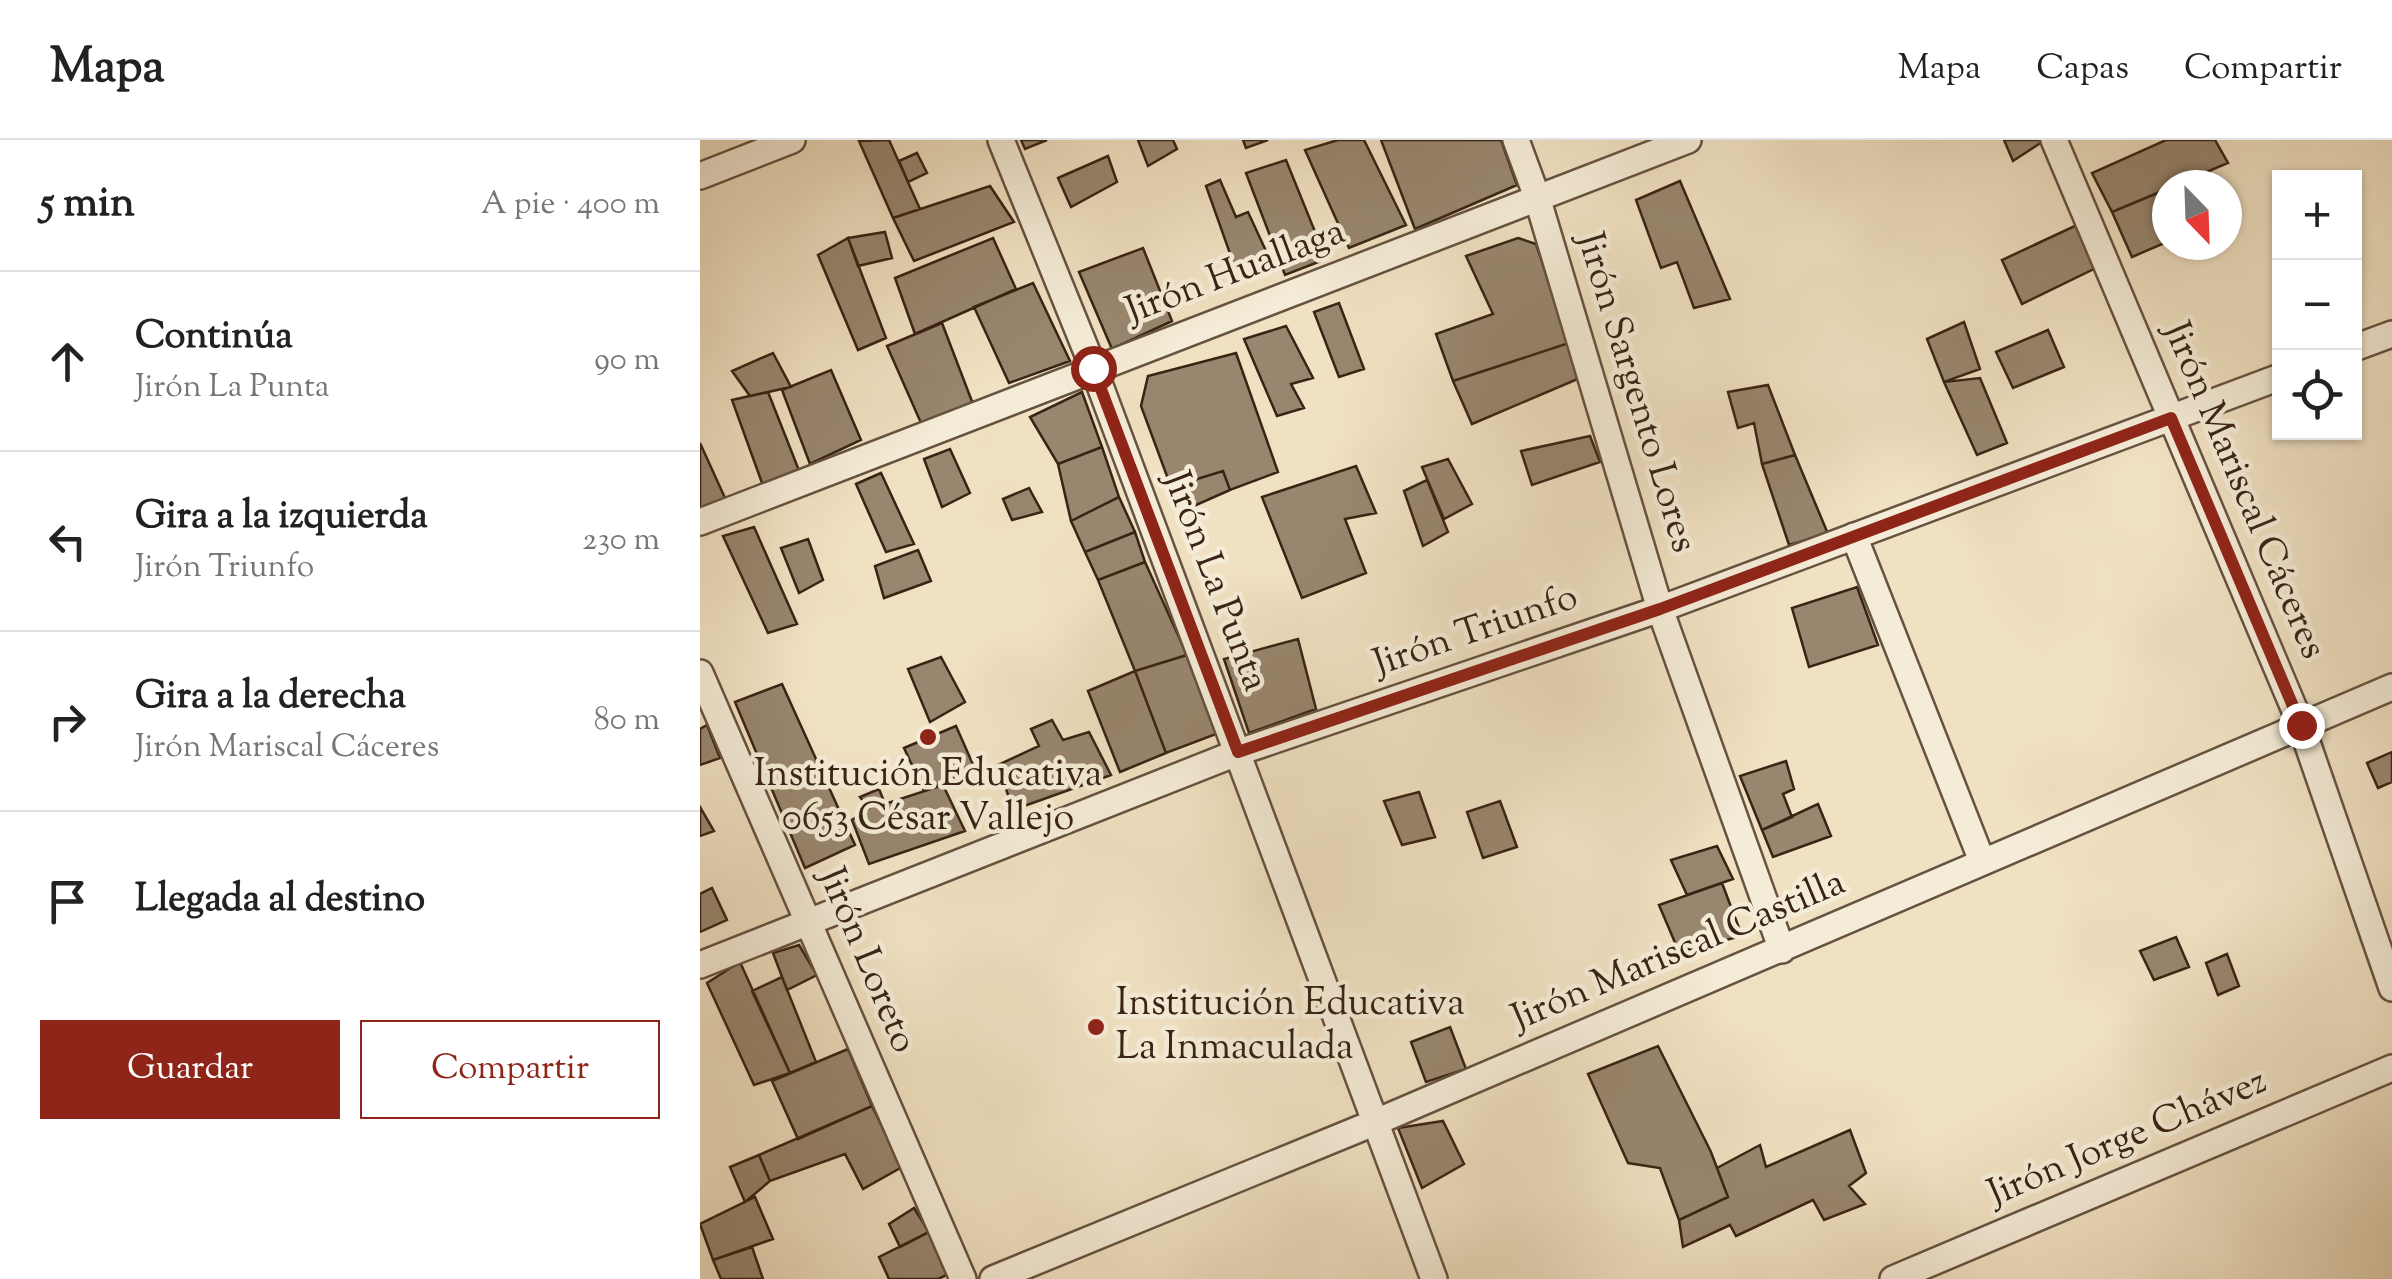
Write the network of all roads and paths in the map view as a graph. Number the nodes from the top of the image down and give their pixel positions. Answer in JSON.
{"nodes":[{"id":1,"x":792,"y":140,"type":"edge"},
{"id":2,"x":1001,"y":140,"type":"edge"},
{"id":3,"x":1516,"y":140,"type":"edge"},
{"id":4,"x":1688,"y":140,"type":"edge"},
{"id":5,"x":2054,"y":140,"type":"edge"},
{"id":6,"x":700,"y":176,"type":"edge"},
{"id":7,"x":1537,"y":197,"type":"junction"},
{"id":8,"x":2392,"y":334,"type":"edge"},
{"id":9,"x":2362,"y":345,"type":"edge"},
{"id":10,"x":1093,"y":368,"type":"junction"},
{"id":11,"x":2272,"y":380,"type":"edge"},
{"id":12,"x":2171,"y":418,"type":"junction"},
{"id":13,"x":700,"y":522,"type":"edge"},
{"id":14,"x":1854,"y":536,"type":"junction"},
{"id":15,"x":1660,"y":609,"type":"junction"},
{"id":16,"x":700,"y":673,"type":"edge"},
{"id":17,"x":2392,"y":687,"type":"edge"},
{"id":18,"x":2301,"y":725,"type":"junction"},
{"id":19,"x":1238,"y":752,"type":"junction"},
{"id":20,"x":1982,"y":862,"type":"junction"},
{"id":21,"x":808,"y":920,"type":"junction"},
{"id":22,"x":1782,"y":950,"type":"junction"},
{"id":23,"x":700,"y":965,"type":"edge"},
{"id":24,"x":2392,"y":988,"type":"edge"},
{"id":25,"x":2392,"y":1068,"type":"edge"},
{"id":26,"x":1376,"y":1122,"type":"junction"},
{"id":27,"x":963,"y":1279,"type":"edge"},
{"id":28,"x":993,"y":1279,"type":"edge"},
{"id":29,"x":1434,"y":1279,"type":"edge"},
{"id":30,"x":1893,"y":1279,"type":"edge"}],
"edges":[{"from":1,"to":6,"type":"street"},
{"from":2,"to":10,"type":"street","name":"Jirón La Punta"},
{"from":3,"to":7,"type":"street","name":"Jirón Sargento Lores"},
{"from":4,"to":7,"type":"street","name":"Jirón Huallaga"},
{"from":5,"to":12,"type":"street","name":"Jirón Mariscal Cáceres"},
{"from":7,"to":10,"type":"street","name":"Jirón Huallaga"},
{"from":7,"to":15,"type":"street","name":"Jirón Sargento Lores"},
{"from":8,"to":9,"type":"street"},
{"from":10,"to":13,"type":"street","name":"Jirón Huallaga"},
{"from":10,"to":19,"type":"street","name":"Jirón La Punta"},
{"from":11,"to":12,"type":"street","name":"Jirón Triunfo"},
{"from":12,"to":14,"type":"street","name":"Jirón Triunfo"},
{"from":12,"to":18,"type":"street","name":"Jirón Mariscal Cáceres"},
{"from":14,"to":15,"type":"street","name":"Jirón Triunfo"},
{"from":14,"to":20,"type":"street"},
{"from":15,"to":19,"type":"street","name":"Jirón Triunfo"},
{"from":15,"to":22,"type":"street","name":"Jirón Sargento Lores"},
{"from":16,"to":21,"type":"street","name":"Jirón Loreto"},
{"from":17,"to":18,"type":"street","name":"Jirón Mariscal Castilla"},
{"from":18,"to":20,"type":"street","name":"Jirón Mariscal Castilla"},
{"from":18,"to":24,"type":"street","name":"Jirón Mariscal Cáceres"},
{"from":19,"to":21,"type":"street","name":"Jirón Triunfo"},
{"from":19,"to":26,"type":"street","name":"Jirón La Punta"},
{"from":20,"to":22,"type":"street","name":"Jirón Mariscal Castilla"},
{"from":21,"to":23,"type":"street","name":"Jirón Triunfo"},
{"from":21,"to":27,"type":"street","name":"Jirón Loreto"},
{"from":22,"to":26,"type":"street","name":"Jirón Mariscal Castilla"},
{"from":25,"to":30,"type":"street","name":"Jirón Jorge Chávez"},
{"from":26,"to":28,"type":"street","name":"Jirón Mariscal Castilla"},
{"from":26,"to":29,"type":"street","name":"Jirón La Punta"}]}
